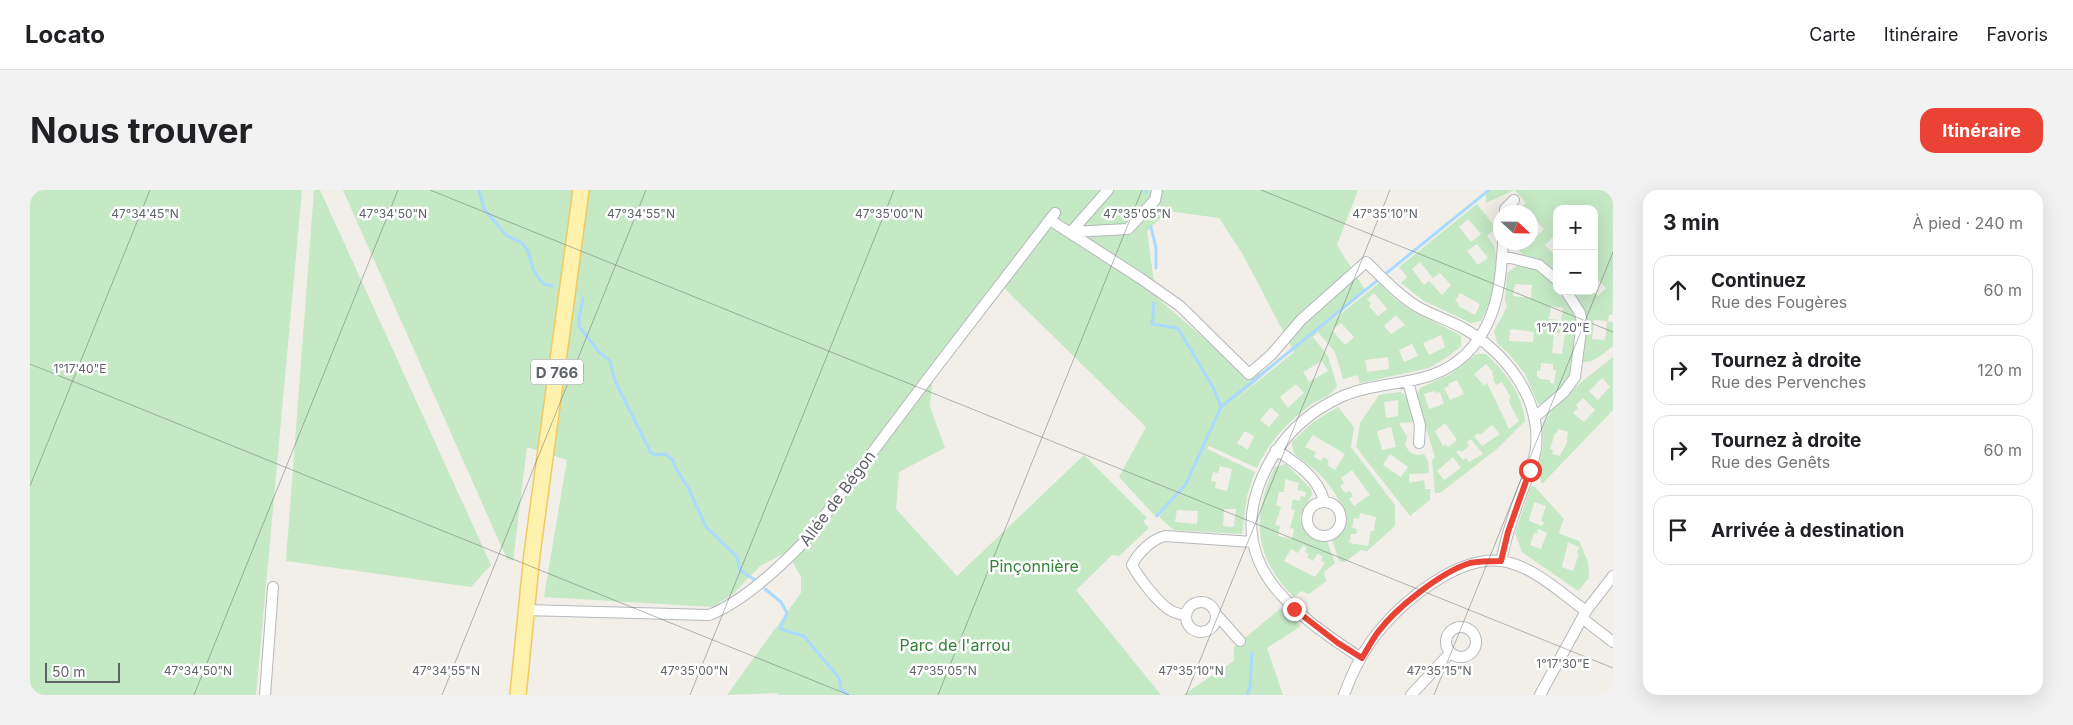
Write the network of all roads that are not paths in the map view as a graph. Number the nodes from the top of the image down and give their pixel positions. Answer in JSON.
{"nodes":[{"id":1,"x":581,"y":190,"type":"edge"},
{"id":2,"x":1108,"y":190,"type":"edge"},
{"id":3,"x":1157,"y":190,"type":"edge"},
{"id":4,"x":1514,"y":200,"type":"dead end"},
{"id":5,"x":1509,"y":205,"type":"edge"},
{"id":6,"x":1071,"y":232,"type":"junction"},
{"id":7,"x":1503,"y":250,"type":"edge"},
{"id":8,"x":1503,"y":256,"type":"junction"},
{"id":9,"x":1553,"y":277,"type":"edge"},
{"id":10,"x":1569,"y":295,"type":"edge"},
{"id":11,"x":1480,"y":338,"type":"junction"},
{"id":12,"x":1408,"y":382,"type":"junction"},
{"id":13,"x":1534,"y":418,"type":"junction"},
{"id":14,"x":1419,"y":443,"type":"dead end"},
{"id":15,"x":1276,"y":450,"type":"junction"},
{"id":16,"x":1324,"y":501,"type":"dead end"},
{"id":17,"x":1252,"y":542,"type":"junction"},
{"id":18,"x":1501,"y":561,"type":"junction"},
{"id":19,"x":1613,"y":576,"type":"edge"},
{"id":20,"x":272,"y":587,"type":"dead end"},
{"id":21,"x":525,"y":610,"type":"junction"},
{"id":22,"x":1216,"y":614,"type":"junction"},
{"id":23,"x":1584,"y":614,"type":"junction"},
{"id":24,"x":1185,"y":615,"type":"junction"},
{"id":25,"x":1240,"y":641,"type":"dead end"},
{"id":26,"x":1613,"y":642,"type":"edge"},
{"id":27,"x":1450,"y":653,"type":"dead end"},
{"id":28,"x":1362,"y":658,"type":"junction"},
{"id":29,"x":265,"y":695,"type":"edge"},
{"id":30,"x":518,"y":695,"type":"edge"},
{"id":31,"x":1344,"y":695,"type":"edge"},
{"id":32,"x":1411,"y":695,"type":"edge"},
{"id":33,"x":1540,"y":695,"type":"edge"}],
"edges":[{"from":1,"to":21,"type":"main road","number":"D 766"},
{"from":2,"to":6,"type":"street"},
{"from":3,"to":6,"type":"street"},
{"from":4,"to":5,"type":"street"},
{"from":6,"to":11,"type":"street"},
{"from":6,"to":21,"type":"street","name":"Allée de Bégon"},
{"from":7,"to":8,"type":"street"},
{"from":8,"to":9,"type":"street"},
{"from":8,"to":11,"type":"street"},
{"from":10,"to":13,"type":"street"},
{"from":11,"to":12,"type":"street"},
{"from":11,"to":13,"type":"street"},
{"from":12,"to":14,"type":"street"},
{"from":12,"to":15,"type":"street"},
{"from":13,"to":18,"type":"street"},
{"from":15,"to":16,"type":"street"},
{"from":15,"to":17,"type":"street"},
{"from":17,"to":24,"type":"street"},
{"from":17,"to":28,"type":"street"},
{"from":18,"to":23,"type":"street"},
{"from":18,"to":28,"type":"street"},
{"from":19,"to":23,"type":"street"},
{"from":20,"to":29,"type":"street"},
{"from":21,"to":30,"type":"main road","number":"D 766"},
{"from":22,"to":24,"type":"street"},
{"from":22,"to":24,"type":"street"},
{"from":22,"to":25,"type":"street"},
{"from":23,"to":26,"type":"street"},
{"from":23,"to":33,"type":"street"},
{"from":27,"to":32,"type":"street"},
{"from":28,"to":31,"type":"street"}]}
